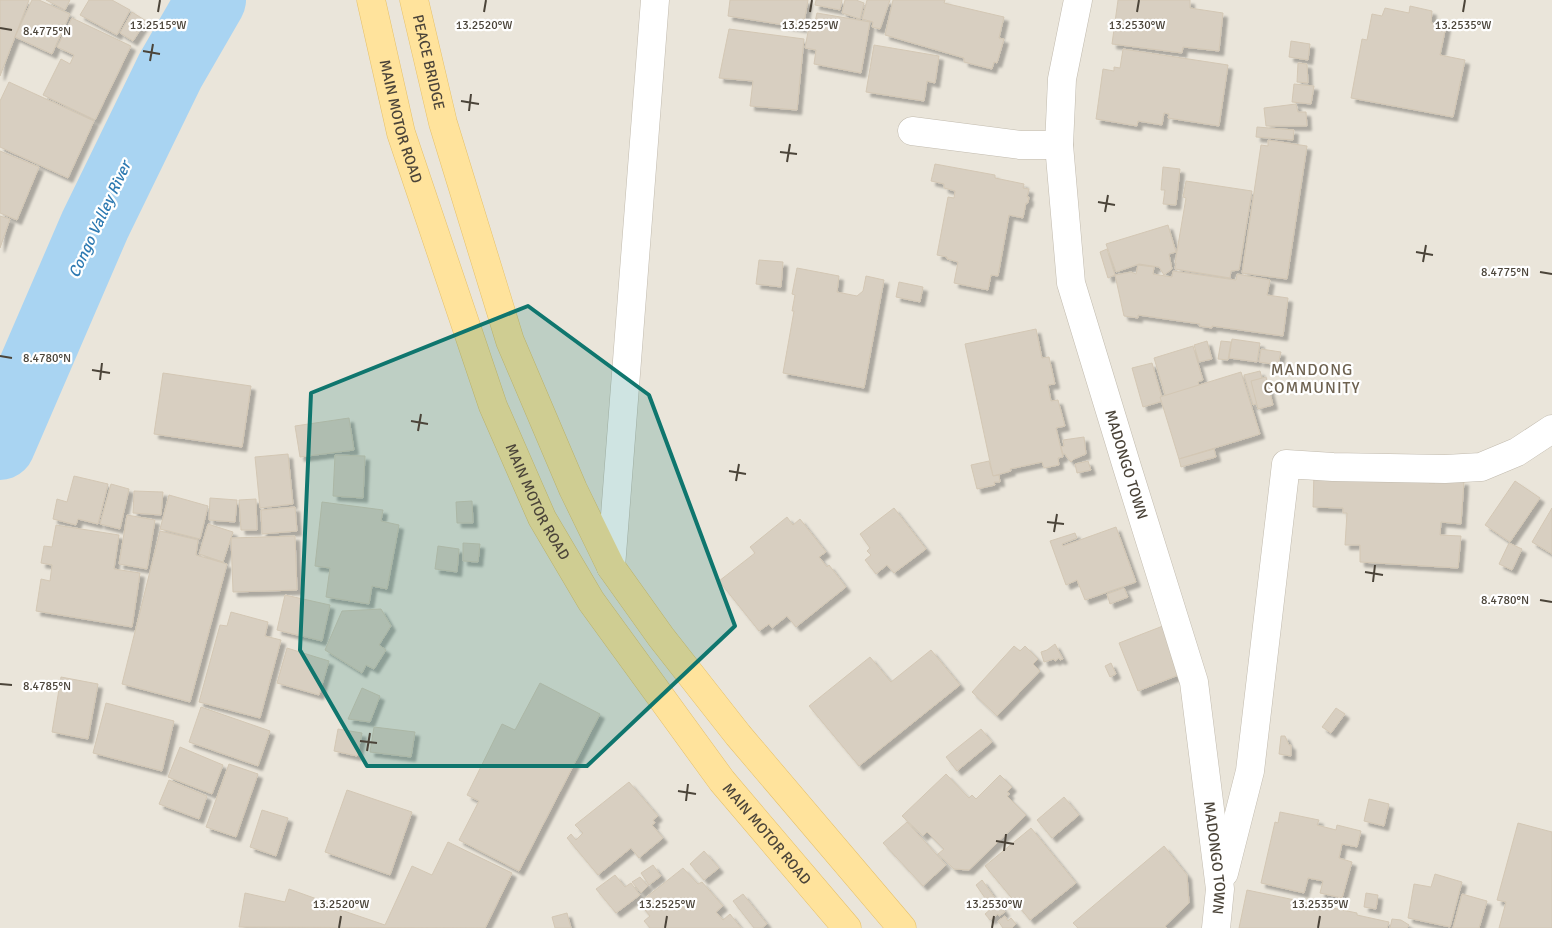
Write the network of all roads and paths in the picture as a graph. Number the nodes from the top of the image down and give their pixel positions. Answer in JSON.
{"nodes":[{"id":1,"x":371,"y":0,"type":"edge"},
{"id":2,"x":414,"y":0,"type":"edge"},
{"id":3,"x":655,"y":0,"type":"edge"},
{"id":4,"x":1078,"y":0,"type":"edge"},
{"id":5,"x":912,"y":131,"type":"dead end"},
{"id":6,"x":1059,"y":145,"type":"junction"},
{"id":7,"x":1552,"y":429,"type":"edge"},
{"id":8,"x":611,"y":567,"type":"junction"},
{"id":9,"x":1220,"y":889,"type":"junction"},
{"id":10,"x":847,"y":928,"type":"edge"},
{"id":11,"x":902,"y":928,"type":"edge"},
{"id":12,"x":1216,"y":928,"type":"edge"}],
"edges":[{"from":1,"to":10,"type":"main road","name":"MAIN MOTOR ROAD"},
{"from":2,"to":8,"type":"main road","name":"PEACE BRIDGE"},
{"from":3,"to":8,"type":"street"},
{"from":4,"to":6,"type":"street","name":"MADONGO TOWN"},
{"from":5,"to":6,"type":"street"},
{"from":6,"to":9,"type":"street","name":"MADONGO TOWN"},
{"from":7,"to":9,"type":"street"},
{"from":8,"to":11,"type":"main road"},
{"from":9,"to":12,"type":"street","name":"MADONGO TOWN"}]}
